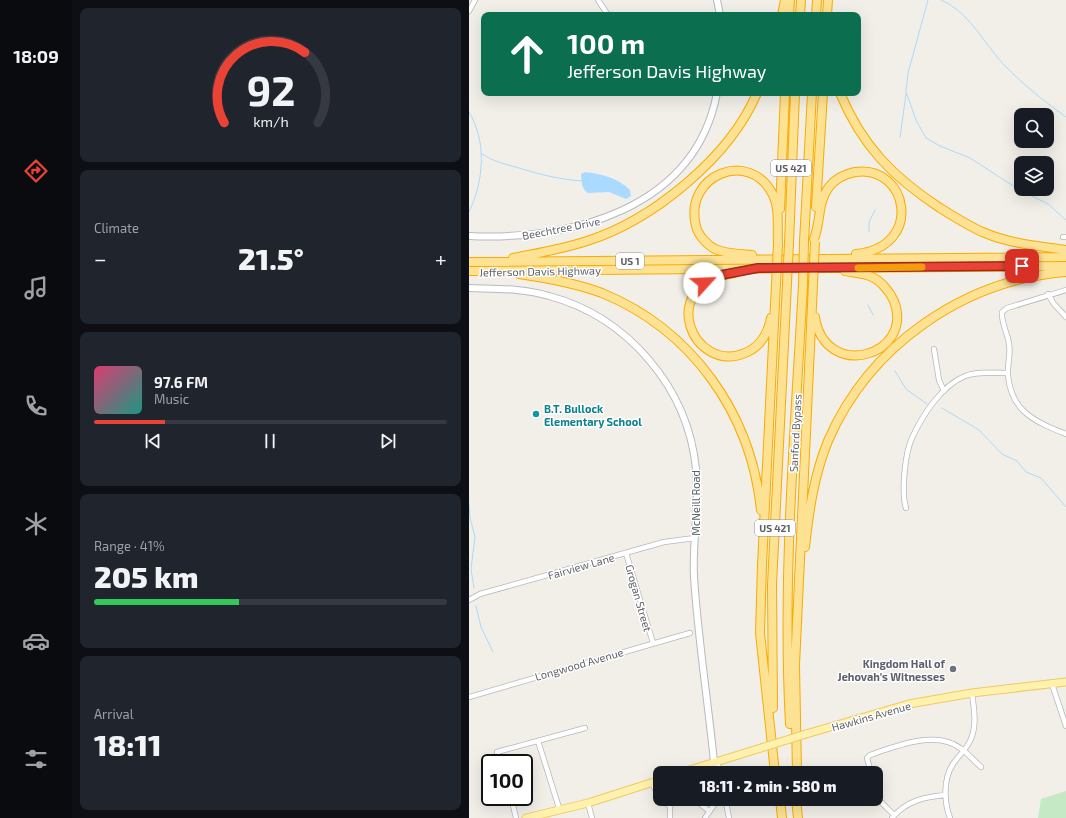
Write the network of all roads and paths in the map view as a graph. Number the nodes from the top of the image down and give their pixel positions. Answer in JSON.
{"nodes":[{"id":1,"x":475,"y":0,"type":"edge"},
{"id":2,"x":599,"y":0,"type":"edge"},
{"id":3,"x":717,"y":0,"type":"edge"},
{"id":4,"x":785,"y":0,"type":"edge"},
{"id":5,"x":790,"y":0,"type":"edge"},
{"id":6,"x":801,"y":0,"type":"edge"},
{"id":7,"x":817,"y":0,"type":"edge"},
{"id":8,"x":828,"y":0,"type":"edge"},
{"id":9,"x":469,"y":11,"type":"edge"},
{"id":10,"x":606,"y":12,"type":"edge"},
{"id":11,"x":719,"y":12,"type":"edge"},
{"id":12,"x":783,"y":12,"type":"edge"},
{"id":13,"x":789,"y":12,"type":"edge"},
{"id":14,"x":800,"y":12,"type":"edge"},
{"id":15,"x":816,"y":12,"type":"edge"},
{"id":16,"x":828,"y":12,"type":"edge"},
{"id":17,"x":716,"y":96,"type":"edge"},
{"id":18,"x":755,"y":96,"type":"edge"},
{"id":19,"x":785,"y":96,"type":"edge"},
{"id":20,"x":795,"y":96,"type":"edge"},
{"id":21,"x":812,"y":96,"type":"edge"},
{"id":22,"x":823,"y":96,"type":"edge"},
{"id":23,"x":842,"y":96,"type":"edge"},
{"id":24,"x":469,"y":236,"type":"edge"},
{"id":25,"x":815,"y":241,"type":"junction"},
{"id":26,"x":778,"y":244,"type":"junction"},
{"id":27,"x":1066,"y":250,"type":"edge"},
{"id":28,"x":1066,"y":257,"type":"edge"},
{"id":29,"x":768,"y":259,"type":"junction"},
{"id":30,"x":840,"y":259,"type":"junction"},
{"id":31,"x":469,"y":262,"type":"edge"},
{"id":32,"x":492,"y":262,"type":"junction"},
{"id":33,"x":1066,"y":266,"type":"edge"},
{"id":34,"x":758,"y":268,"type":"junction"},
{"id":35,"x":839,"y":269,"type":"junction"},
{"id":36,"x":494,"y":270,"type":"junction"},
{"id":37,"x":469,"y":271,"type":"edge"},
{"id":38,"x":1066,"y":272,"type":"edge"},
{"id":39,"x":813,"y":284,"type":"junction"},
{"id":40,"x":776,"y":286,"type":"junction"},
{"id":41,"x":469,"y":288,"type":"edge"},
{"id":42,"x":1066,"y":290,"type":"edge"},
{"id":43,"x":1048,"y":294,"type":"junction"},
{"id":44,"x":1066,"y":317,"type":"edge"},
{"id":45,"x":934,"y":349,"type":"dead end"},
{"id":46,"x":1008,"y":373,"type":"junction"},
{"id":47,"x":944,"y":391,"type":"junction"},
{"id":48,"x":1066,"y":434,"type":"edge"},
{"id":49,"x":906,"y":508,"type":"dead end"},
{"id":50,"x":695,"y":538,"type":"junction"},
{"id":51,"x":626,"y":553,"type":"junction"},
{"id":52,"x":761,"y":565,"type":"junction"},
{"id":53,"x":469,"y":600,"type":"edge"},
{"id":54,"x":798,"y":608,"type":"junction"},
{"id":55,"x":690,"y":633,"type":"dead end"},
{"id":56,"x":653,"y":643,"type":"junction"},
{"id":57,"x":1066,"y":682,"type":"edge"},
{"id":58,"x":1052,"y":684,"type":"junction"},
{"id":59,"x":972,"y":693,"type":"junction"},
{"id":60,"x":469,"y":697,"type":"edge"},
{"id":61,"x":1066,"y":726,"type":"edge"},
{"id":62,"x":585,"y":728,"type":"dead end"},
{"id":63,"x":538,"y":741,"type":"junction"},
{"id":64,"x":963,"y":750,"type":"junction"},
{"id":65,"x":498,"y":754,"type":"edge"},
{"id":66,"x":714,"y":762,"type":"junction"},
{"id":67,"x":702,"y":766,"type":"edge"},
{"id":68,"x":714,"y":766,"type":"edge"},
{"id":69,"x":716,"y":766,"type":"edge"},
{"id":70,"x":776,"y":766,"type":"edge"},
{"id":71,"x":777,"y":766,"type":"edge"},
{"id":72,"x":794,"y":766,"type":"edge"},
{"id":73,"x":795,"y":766,"type":"edge"},
{"id":74,"x":869,"y":766,"type":"edge"},
{"id":75,"x":981,"y":767,"type":"dead end"},
{"id":76,"x":653,"y":782,"type":"edge"},
{"id":77,"x":945,"y":795,"type":"junction"},
{"id":78,"x":587,"y":803,"type":"junction"},
{"id":79,"x":883,"y":805,"type":"edge"},
{"id":80,"x":513,"y":806,"type":"edge"},
{"id":81,"x":670,"y":806,"type":"edge"},
{"id":82,"x":703,"y":806,"type":"edge"},
{"id":83,"x":713,"y":806,"type":"edge"},
{"id":84,"x":728,"y":806,"type":"edge"},
{"id":85,"x":781,"y":806,"type":"edge"},
{"id":86,"x":797,"y":806,"type":"edge"},
{"id":87,"x":559,"y":811,"type":"junction"},
{"id":88,"x":709,"y":811,"type":"junction"},
{"id":89,"x":893,"y":817,"type":"edge"},
{"id":90,"x":516,"y":818,"type":"edge"},
{"id":91,"x":526,"y":818,"type":"edge"},
{"id":92,"x":592,"y":818,"type":"edge"},
{"id":93,"x":670,"y":818,"type":"edge"},
{"id":94,"x":705,"y":818,"type":"edge"},
{"id":95,"x":729,"y":818,"type":"edge"},
{"id":96,"x":782,"y":818,"type":"edge"},
{"id":97,"x":798,"y":818,"type":"edge"},
{"id":98,"x":950,"y":818,"type":"edge"}],
"edges":[{"from":1,"to":9,"type":"street"},
{"from":2,"to":10,"type":"street"},
{"from":3,"to":11,"type":"street"},
{"from":4,"to":12,"type":"highway"},
{"from":5,"to":13,"type":"highway"},
{"from":6,"to":14,"type":"highway"},
{"from":7,"to":15,"type":"highway"},
{"from":8,"to":16,"type":"highway"},
{"from":17,"to":24,"type":"street","name":"Beechtree Drive"},
{"from":18,"to":32,"type":"highway"},
{"from":19,"to":26,"type":"highway"},
{"from":20,"to":71,"type":"highway","name":"Sanford Bypass","number":"US 421","bridge":true},
{"from":21,"to":72,"type":"highway","name":"Sanford Bypass","number":"US 421","bridge":true},
{"from":22,"to":25,"type":"highway"},
{"from":23,"to":27,"type":"highway"},
{"from":25,"to":30,"type":"highway"},
{"from":25,"to":39,"type":"highway","bridge":true},
{"from":26,"to":29,"type":"highway"},
{"from":26,"to":40,"type":"highway","bridge":true},
{"from":28,"to":30,"type":"highway","name":"Jefferson Davis Highway","number":"US 1"},
{"from":29,"to":30,"type":"highway","name":"Jefferson Davis Highway","number":"US 1"},
{"from":29,"to":32,"type":"highway","name":"Jefferson Davis Highway","number":"US 1"},
{"from":31,"to":32,"type":"highway","name":"Jefferson Davis Highway","number":"US 1"},
{"from":33,"to":35,"type":"highway","name":"Jefferson Davis Highway","number":"US 1"},
{"from":34,"to":35,"type":"highway","name":"Jefferson Davis Highway","number":"US 1"},
{"from":34,"to":36,"type":"highway","name":"Jefferson Davis Highway","number":"US 1"},
{"from":34,"to":40,"type":"highway"},
{"from":35,"to":39,"type":"highway"},
{"from":36,"to":37,"type":"highway","name":"Jefferson Davis Highway","number":"US 1"},
{"from":36,"to":52,"type":"highway"},
{"from":38,"to":54,"type":"highway"},
{"from":39,"to":54,"type":"highway"},
{"from":40,"to":52,"type":"highway"},
{"from":41,"to":50,"type":"street","name":"McNeill Road"},
{"from":42,"to":43,"type":"street"},
{"from":43,"to":44,"type":"street"},
{"from":43,"to":46,"type":"street"},
{"from":45,"to":47,"type":"street"},
{"from":46,"to":47,"type":"street"},
{"from":46,"to":48,"type":"street"},
{"from":47,"to":49,"type":"street"},
{"from":50,"to":51,"type":"street","name":"Fairview Lane"},
{"from":50,"to":66,"type":"street","name":"McNeill Road"},
{"from":51,"to":53,"type":"street","name":"Fairview Lane"},
{"from":51,"to":56,"type":"street","name":"Grogan Street"},
{"from":52,"to":70,"type":"highway"},
{"from":54,"to":73,"type":"highway"},
{"from":55,"to":56,"type":"street","name":"Longwood Avenue"},
{"from":56,"to":60,"type":"street","name":"Longwood Avenue"},
{"from":57,"to":58,"type":"main road","name":"Hawkins Avenue"},
{"from":58,"to":59,"type":"main road","name":"Hawkins Avenue"},
{"from":58,"to":61,"type":"street"},
{"from":59,"to":64,"type":"street"},
{"from":59,"to":66,"type":"main road","name":"Hawkins Avenue","bridge":true},
{"from":62,"to":63,"type":"street"},
{"from":63,"to":65,"type":"street"},
{"from":63,"to":87,"type":"street"},
{"from":64,"to":74,"type":"street"},
{"from":64,"to":75,"type":"street"},
{"from":64,"to":77,"type":"street"},
{"from":66,"to":67,"type":"main road","name":"Hawkins Avenue"},
{"from":66,"to":68,"type":"street"},
{"from":66,"to":69,"type":"street"},
{"from":76,"to":78,"type":"main road"},
{"from":77,"to":89,"type":"street"},
{"from":77,"to":98,"type":"street"},
{"from":78,"to":87,"type":"main road"},
{"from":78,"to":92,"type":"street"},
{"from":79,"to":89,"type":"street"},
{"from":80,"to":90,"type":"street"},
{"from":81,"to":93,"type":"street"},
{"from":82,"to":88,"type":"street"},
{"from":83,"to":88,"type":"street"},
{"from":84,"to":95,"type":"street"},
{"from":85,"to":96,"type":"highway"},
{"from":86,"to":97,"type":"highway"},
{"from":87,"to":91,"type":"main road"},
{"from":88,"to":94,"type":"street"}]}
